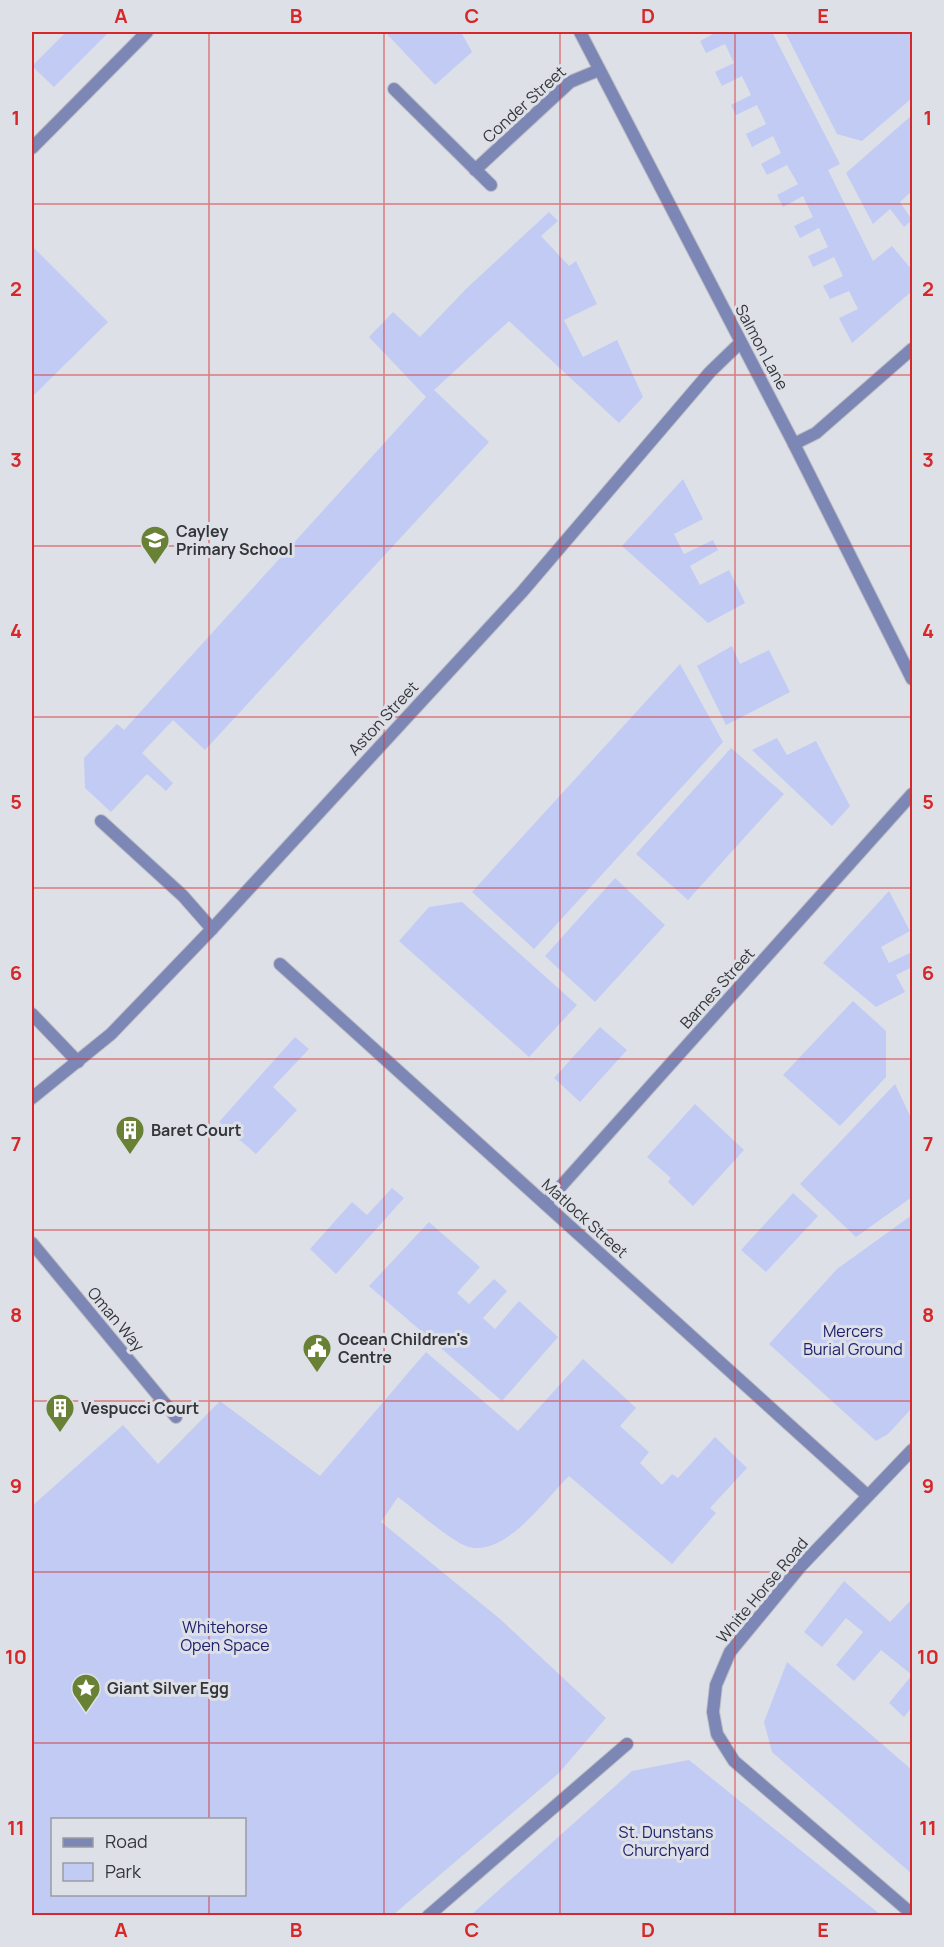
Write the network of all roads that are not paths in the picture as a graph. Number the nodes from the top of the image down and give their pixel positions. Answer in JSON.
{"nodes":[{"id":1,"x":147,"y":32,"type":"edge"},
{"id":2,"x":580,"y":32,"type":"edge"},
{"id":3,"x":599,"y":70,"type":"junction"},
{"id":4,"x":394,"y":89,"type":"dead end"},
{"id":5,"x":32,"y":148,"type":"edge"},
{"id":6,"x":475,"y":170,"type":"junction"},
{"id":7,"x":490,"y":185,"type":"dead end"},
{"id":8,"x":740,"y":343,"type":"junction"},
{"id":9,"x":912,"y":349,"type":"edge"},
{"id":10,"x":794,"y":444,"type":"junction"},
{"id":11,"x":912,"y":680,"type":"edge"},
{"id":12,"x":912,"y":794,"type":"edge"},
{"id":13,"x":101,"y":821,"type":"dead end"},
{"id":14,"x":212,"y":929,"type":"junction"},
{"id":15,"x":280,"y":964,"type":"dead end"},
{"id":16,"x":32,"y":1014,"type":"edge"},
{"id":17,"x":78,"y":1062,"type":"junction"},
{"id":18,"x":32,"y":1098,"type":"edge"},
{"id":19,"x":545,"y":1204,"type":"junction"},
{"id":20,"x":32,"y":1243,"type":"edge"},
{"id":21,"x":176,"y":1417,"type":"dead end"},
{"id":22,"x":912,"y":1450,"type":"edge"},
{"id":23,"x":868,"y":1496,"type":"junction"},
{"id":24,"x":627,"y":1744,"type":"dead end"},
{"id":25,"x":912,"y":1914,"type":"edge"},
{"id":26,"x":428,"y":1916,"type":"edge"}],
"edges":[{"from":1,"to":5,"type":"street"},
{"from":2,"to":3,"type":"street","name":"Salmon Lane"},
{"from":3,"to":6,"type":"street","name":"Conder Street"},
{"from":3,"to":8,"type":"street","name":"Salmon Lane"},
{"from":4,"to":6,"type":"street"},
{"from":6,"to":7,"type":"street"},
{"from":8,"to":10,"type":"street","name":"Salmon Lane"},
{"from":8,"to":14,"type":"street","name":"Aston Street"},
{"from":9,"to":10,"type":"street"},
{"from":10,"to":11,"type":"street","name":"Salmon Lane"},
{"from":12,"to":19,"type":"street","name":"Barnes Street"},
{"from":13,"to":14,"type":"street"},
{"from":14,"to":17,"type":"street","name":"Aston Street"},
{"from":15,"to":19,"type":"street","name":"Matlock Street"},
{"from":16,"to":17,"type":"street"},
{"from":17,"to":18,"type":"street","name":"Aston Street"},
{"from":19,"to":23,"type":"street","name":"Matlock Street"},
{"from":20,"to":21,"type":"street","name":"Oman Way"},
{"from":22,"to":23,"type":"street","name":"White Horse Road"},
{"from":23,"to":25,"type":"street","name":"White Horse Road"},
{"from":24,"to":26,"type":"street"}]}
